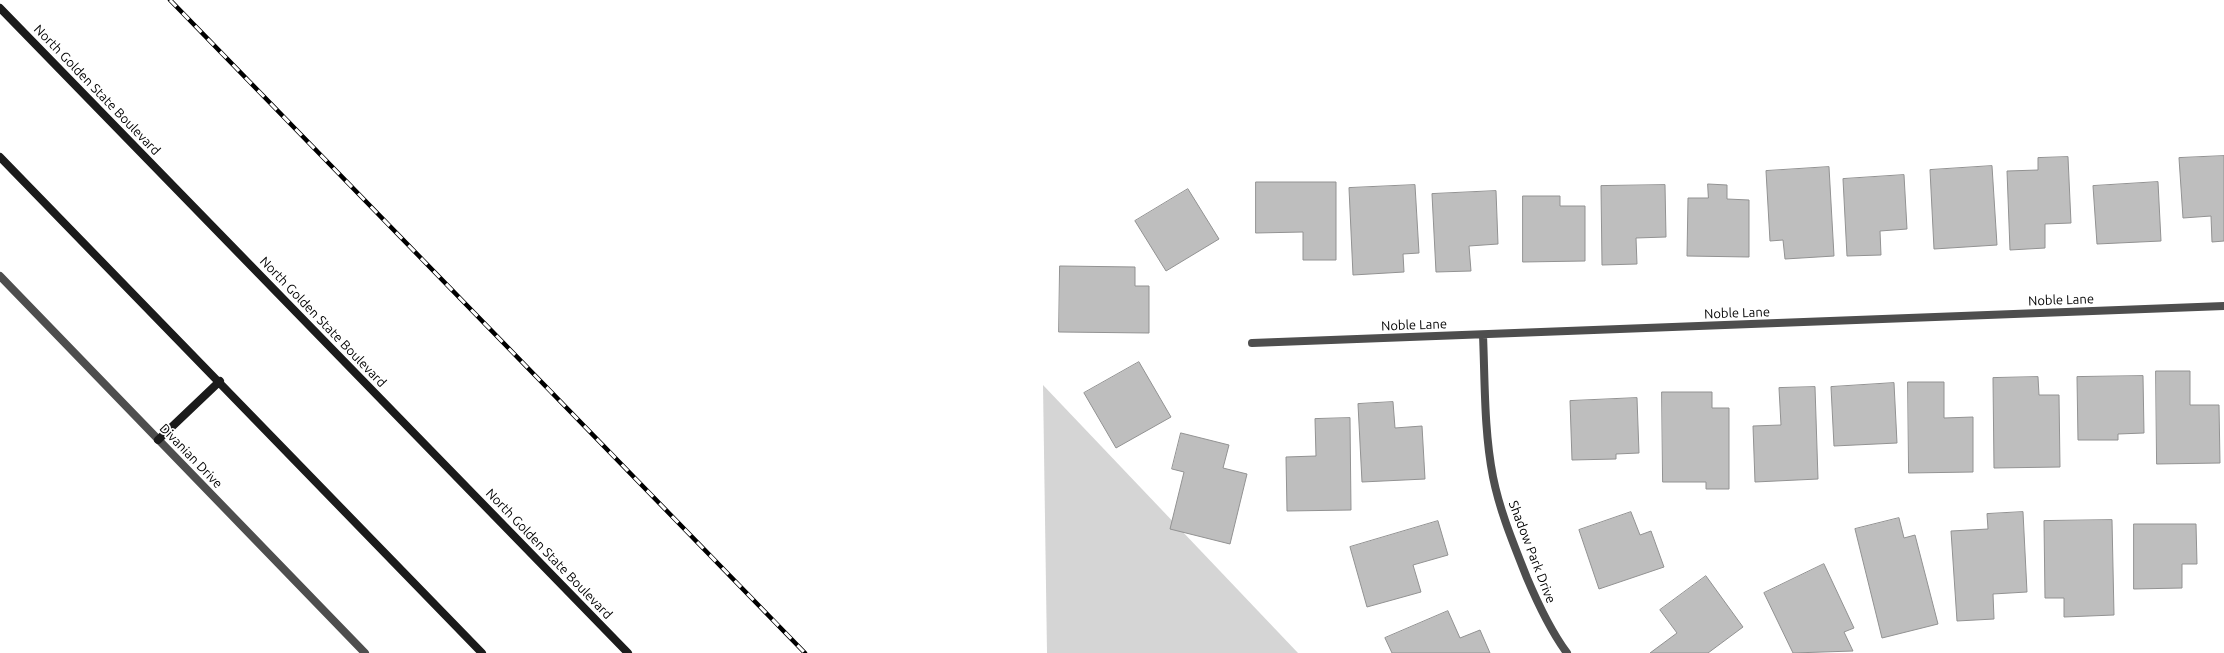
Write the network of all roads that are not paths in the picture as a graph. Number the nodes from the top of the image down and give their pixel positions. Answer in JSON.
{"nodes":[{"id":1,"x":0,"y":8,"type":"edge"},
{"id":2,"x":0,"y":156,"type":"edge"},
{"id":3,"x":0,"y":276,"type":"edge"},
{"id":4,"x":2224,"y":306,"type":"edge"},
{"id":5,"x":1483,"y":335,"type":"junction"},
{"id":6,"x":1252,"y":343,"type":"dead end"},
{"id":7,"x":220,"y":381,"type":"junction"},
{"id":8,"x":158,"y":440,"type":"junction"},
{"id":9,"x":365,"y":653,"type":"edge"},
{"id":10,"x":482,"y":653,"type":"edge"},
{"id":11,"x":628,"y":653,"type":"edge"},
{"id":12,"x":1566,"y":653,"type":"edge"}],
"edges":[{"from":1,"to":11,"type":"main road","name":"North Golden State Boulevard"},
{"from":2,"to":7,"type":"main road"},
{"from":3,"to":8,"type":"street","name":"Divanian Drive"},
{"from":4,"to":5,"type":"street","name":"Noble Lane"},
{"from":5,"to":6,"type":"street","name":"Noble Lane"},
{"from":5,"to":12,"type":"street","name":"Shadow Park Drive"},
{"from":7,"to":8,"type":"main road"},
{"from":7,"to":10,"type":"main road"},
{"from":8,"to":9,"type":"street","name":"Divanian Drive"}]}
